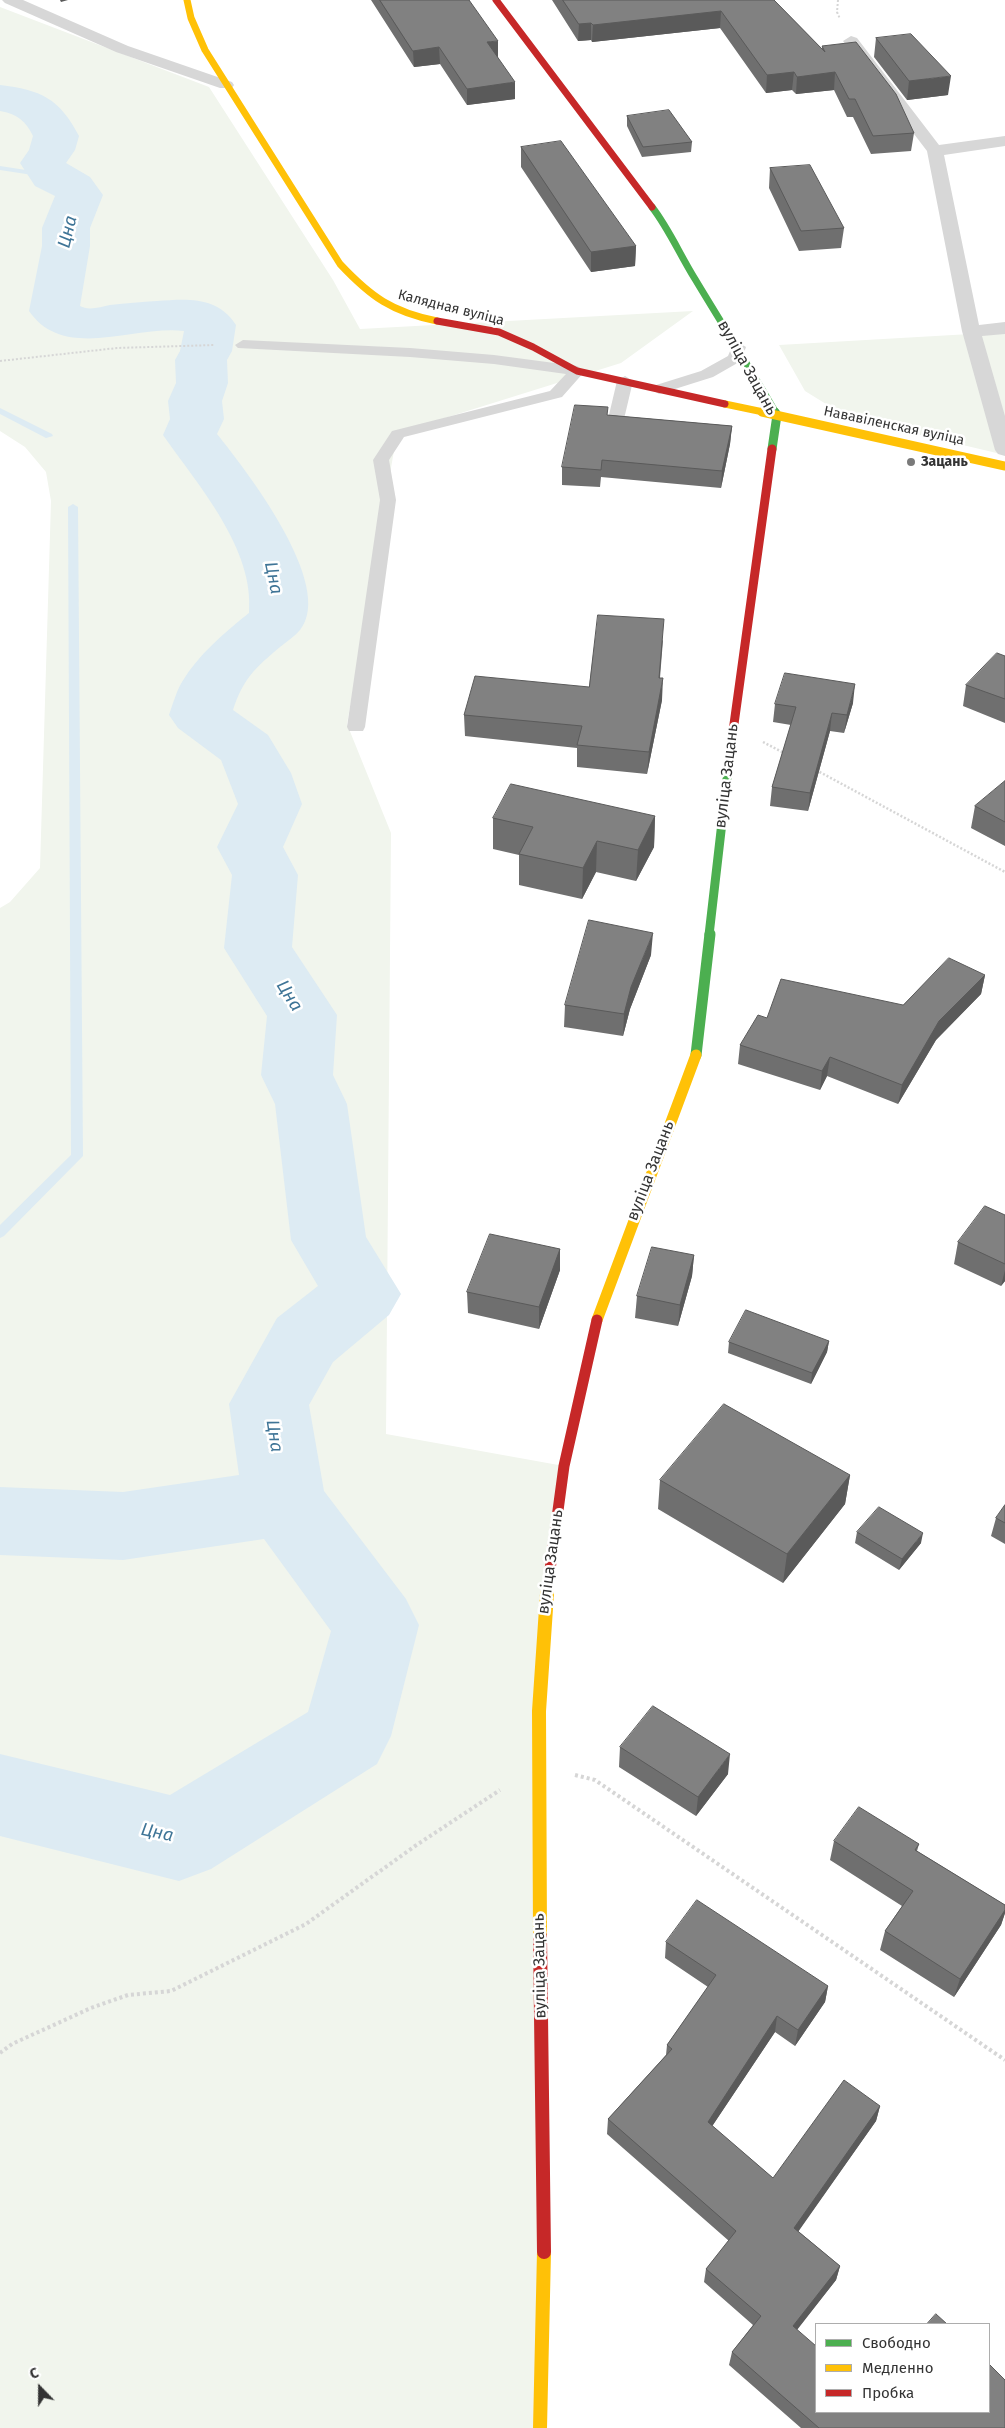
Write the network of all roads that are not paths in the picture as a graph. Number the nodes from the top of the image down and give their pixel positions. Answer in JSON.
{"nodes":[{"id":1,"x":10,"y":0,"type":"edge"},
{"id":2,"x":187,"y":0,"type":"edge"},
{"id":3,"x":496,"y":0,"type":"edge"},
{"id":4,"x":851,"y":41,"type":"edge"},
{"id":5,"x":226,"y":85,"type":"junction"},
{"id":6,"x":1005,"y":141,"type":"edge"},
{"id":7,"x":935,"y":151,"type":"junction"},
{"id":8,"x":1005,"y":328,"type":"edge"},
{"id":9,"x":971,"y":331,"type":"junction"},
{"id":10,"x":242,"y":345,"type":"road end"},
{"id":11,"x":738,"y":347,"type":"junction"},
{"id":12,"x":577,"y":371,"type":"junction"},
{"id":13,"x":625,"y":381,"type":"junction"},
{"id":14,"x":659,"y":388,"type":"junction"},
{"id":15,"x":777,"y":416,"type":"junction"},
{"id":16,"x":616,"y":419,"type":"edge"},
{"id":17,"x":1005,"y":450,"type":"edge"},
{"id":18,"x":1005,"y":466,"type":"edge"},
{"id":19,"x":356,"y":727,"type":"dead end"},
{"id":20,"x":540,"y":2428,"type":"edge"}],
"edges":[{"from":1,"to":5,"type":"street"},
{"from":2,"to":5,"type":"street","name":"Калядная вуліца"},
{"from":3,"to":11,"type":"street","name":"вуліца Зацань"},
{"from":4,"to":7,"type":"street"},
{"from":5,"to":12,"type":"street","name":"Калядная вуліца"},
{"from":6,"to":7,"type":"street"},
{"from":7,"to":9,"type":"street"},
{"from":8,"to":9,"type":"street"},
{"from":9,"to":17,"type":"street"},
{"from":10,"to":12,"type":"lane"},
{"from":11,"to":14,"type":"lane"},
{"from":11,"to":15,"type":"street","name":"вуліца Зацань"},
{"from":12,"to":13,"type":"street","name":"Калядная вуліца"},
{"from":12,"to":19,"type":"lane"},
{"from":13,"to":14,"type":"street","name":"Калядная вуліца"},
{"from":13,"to":16,"type":"lane"},
{"from":14,"to":15,"type":"street","name":"Калядная вуліца"},
{"from":15,"to":18,"type":"street","name":"Нававіленская вуліца"},
{"from":15,"to":20,"type":"street","name":"вуліца Зацань"}]}
